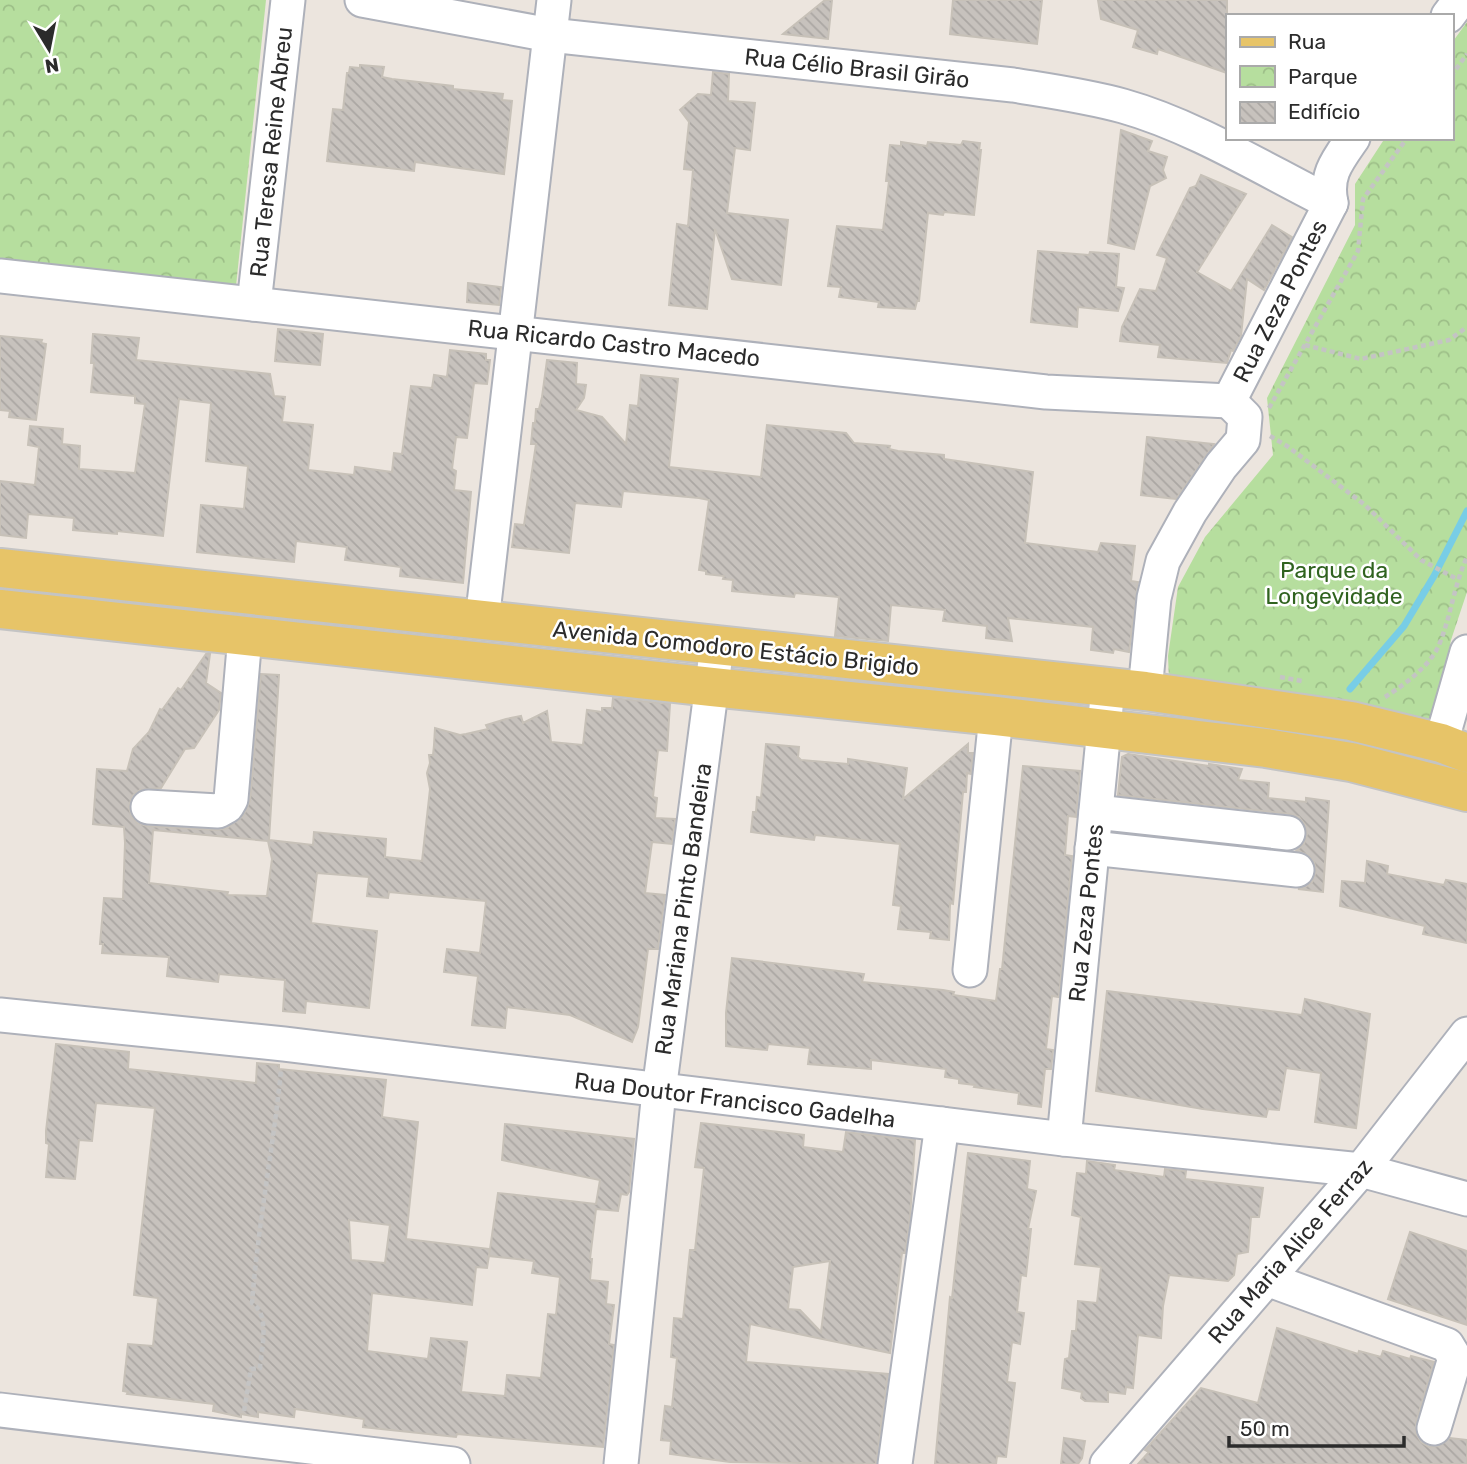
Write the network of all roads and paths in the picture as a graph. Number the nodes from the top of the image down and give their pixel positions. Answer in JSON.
{"nodes":[{"id":1,"x":288,"y":0,"type":"edge"},
{"id":2,"x":362,"y":0,"type":"edge"},
{"id":3,"x":554,"y":0,"type":"edge"},
{"id":4,"x":550,"y":35,"type":"junction"},
{"id":5,"x":1467,"y":54,"type":"edge"},
{"id":6,"x":1453,"y":73,"type":"edge"},
{"id":7,"x":1352,"y":140,"type":"edge"},
{"id":8,"x":1406,"y":140,"type":"edge"},
{"id":9,"x":1331,"y":203,"type":"junction"},
{"id":10,"x":0,"y":276,"type":"edge"},
{"id":11,"x":254,"y":304,"type":"junction"},
{"id":12,"x":1467,"y":327,"type":"edge"},
{"id":13,"x":516,"y":332,"type":"junction"},
{"id":14,"x":1305,"y":345,"type":"junction"},
{"id":15,"x":1229,"y":401,"type":"junction"},
{"id":16,"x":1269,"y":416,"type":"dead end"},
{"id":17,"x":1268,"y":426,"type":"dead end"},
{"id":18,"x":1268,"y":435,"type":"junction"},
{"id":19,"x":1266,"y":444,"type":"dead end"},
{"id":20,"x":1467,"y":557,"type":"edge"},
{"id":21,"x":0,"y":568,"type":"edge"},
{"id":22,"x":1457,"y":579,"type":"junction"},
{"id":23,"x":0,"y":609,"type":"edge"},
{"id":24,"x":482,"y":621,"type":"junction"},
{"id":25,"x":245,"y":636,"type":"junction"},
{"id":26,"x":716,"y":646,"type":"junction"},
{"id":27,"x":1467,"y":652,"type":"edge"},
{"id":28,"x":1272,"y":676,"type":"dead end"},
{"id":29,"x":1308,"y":685,"type":"dead end"},
{"id":30,"x":712,"y":687,"type":"junction"},
{"id":31,"x":1108,"y":687,"type":"junction"},
{"id":32,"x":1145,"y":691,"type":"junction"},
{"id":33,"x":1382,"y":699,"type":"dead end"},
{"id":34,"x":996,"y":716,"type":"junction"},
{"id":35,"x":1104,"y":728,"type":"junction"},
{"id":36,"x":1454,"y":748,"type":"edge"},
{"id":37,"x":1467,"y":792,"type":"edge"},
{"id":38,"x":148,"y":807,"type":"dead end"},
{"id":39,"x":1096,"y":812,"type":"junction"},
{"id":40,"x":1288,"y":833,"type":"dead end"},
{"id":41,"x":1093,"y":848,"type":"junction"},
{"id":42,"x":1297,"y":870,"type":"dead end"},
{"id":43,"x":970,"y":970,"type":"dead end"},
{"id":44,"x":0,"y":1015,"type":"edge"},
{"id":45,"x":1467,"y":1034,"type":"edge"},
{"id":46,"x":284,"y":1044,"type":"junction"},
{"id":47,"x":659,"y":1091,"type":"junction"},
{"id":48,"x":942,"y":1124,"type":"junction"},
{"id":49,"x":1064,"y":1139,"type":"junction"},
{"id":50,"x":1361,"y":1170,"type":"junction"},
{"id":51,"x":1467,"y":1199,"type":"edge"},
{"id":52,"x":1266,"y":1279,"type":"junction"},
{"id":53,"x":0,"y":1410,"type":"edge"},
{"id":54,"x":1434,"y":1428,"type":"dead end"},
{"id":55,"x":231,"y":1451,"type":"edge"},
{"id":56,"x":453,"y":1464,"type":"edge"},
{"id":57,"x":621,"y":1464,"type":"edge"},
{"id":58,"x":895,"y":1464,"type":"edge"},
{"id":59,"x":1107,"y":1464,"type":"edge"}],
"edges":[{"from":1,"to":11,"type":"street","name":"Rua Teresa Reine Abreu"},
{"from":2,"to":4,"type":"street","name":"Rua Célio Brasil Girão"},
{"from":3,"to":4,"type":"street"},
{"from":4,"to":9,"type":"street","name":"Rua Célio Brasil Girão"},
{"from":4,"to":13,"type":"street"},
{"from":5,"to":6,"type":"path"},
{"from":7,"to":9,"type":"street","name":"Rua Zeza Pontes"},
{"from":8,"to":14,"type":"path"},
{"from":9,"to":15,"type":"street","name":"Rua Zeza Pontes"},
{"from":10,"to":11,"type":"street","name":"Rua Ricardo Castro Macedo"},
{"from":11,"to":13,"type":"street","name":"Rua Ricardo Castro Macedo"},
{"from":12,"to":14,"type":"path"},
{"from":13,"to":15,"type":"street","name":"Rua Ricardo Castro Macedo"},
{"from":13,"to":24,"type":"street"},
{"from":14,"to":16,"type":"path"},
{"from":15,"to":32,"type":"street","name":"Rua Zeza Pontes"},
{"from":17,"to":18,"type":"path"},
{"from":18,"to":19,"type":"path"},
{"from":18,"to":22,"type":"path"},
{"from":20,"to":22,"type":"path"},
{"from":21,"to":24,"type":"main road","name":"Avenida Comodoro Estácio Brigido"},
{"from":22,"to":33,"type":"path"},
{"from":23,"to":25,"type":"main road","name":"Avenida Comodoro Estácio Brigido"},
{"from":24,"to":26,"type":"main road","name":"Avenida Comodoro Estácio Brigido"},
{"from":25,"to":30,"type":"main road","name":"Avenida Comodoro Estácio Brigido"},
{"from":25,"to":38,"type":"street"},
{"from":26,"to":30,"type":"street","name":"Rua Mariana Pinto Bandeira"},
{"from":26,"to":31,"type":"main road","name":"Avenida Comodoro Estácio Brigido"},
{"from":27,"to":36,"type":"street"},
{"from":28,"to":29,"type":"path"},
{"from":30,"to":34,"type":"main road","name":"Avenida Comodoro Estácio Brigido"},
{"from":30,"to":47,"type":"street","name":"Rua Mariana Pinto Bandeira"},
{"from":31,"to":32,"type":"main road","name":"Avenida Comodoro Estácio Brigido"},
{"from":31,"to":35,"type":"street","name":"Rua Zeza Pontes"},
{"from":32,"to":36,"type":"main road","name":"Avenida Comodoro Estácio Brigido"},
{"from":34,"to":35,"type":"main road","name":"Avenida Comodoro Estácio Brigido"},
{"from":34,"to":43,"type":"street"},
{"from":35,"to":37,"type":"main road","name":"Avenida Comodoro Estácio Brigido"},
{"from":35,"to":39,"type":"street","name":"Rua Zeza Pontes"},
{"from":39,"to":40,"type":"street"},
{"from":39,"to":41,"type":"street","name":"Rua Zeza Pontes"},
{"from":41,"to":42,"type":"street"},
{"from":41,"to":49,"type":"street","name":"Rua Zeza Pontes"},
{"from":44,"to":46,"type":"street","name":"Rua Doutor Francisco Gadelha"},
{"from":45,"to":50,"type":"street","name":"Rua Maria Alice Ferraz"},
{"from":46,"to":47,"type":"street","name":"Rua Doutor Francisco Gadelha"},
{"from":46,"to":55,"type":"path"},
{"from":47,"to":48,"type":"street","name":"Rua Doutor Francisco Gadelha"},
{"from":47,"to":57,"type":"street","name":"Rua Mariana Pinto Bandeira"},
{"from":48,"to":49,"type":"street","name":"Rua Doutor Francisco Gadelha"},
{"from":48,"to":58,"type":"street"},
{"from":49,"to":50,"type":"street","name":"Rua Doutor Francisco Gadelha"},
{"from":50,"to":51,"type":"street","name":"Rua Doutor Francisco Gadelha"},
{"from":50,"to":52,"type":"street","name":"Rua Maria Alice Ferraz"},
{"from":52,"to":54,"type":"street"},
{"from":52,"to":59,"type":"street","name":"Rua Maria Alice Ferraz"},
{"from":53,"to":55,"type":"street"},
{"from":55,"to":56,"type":"street"}]}
